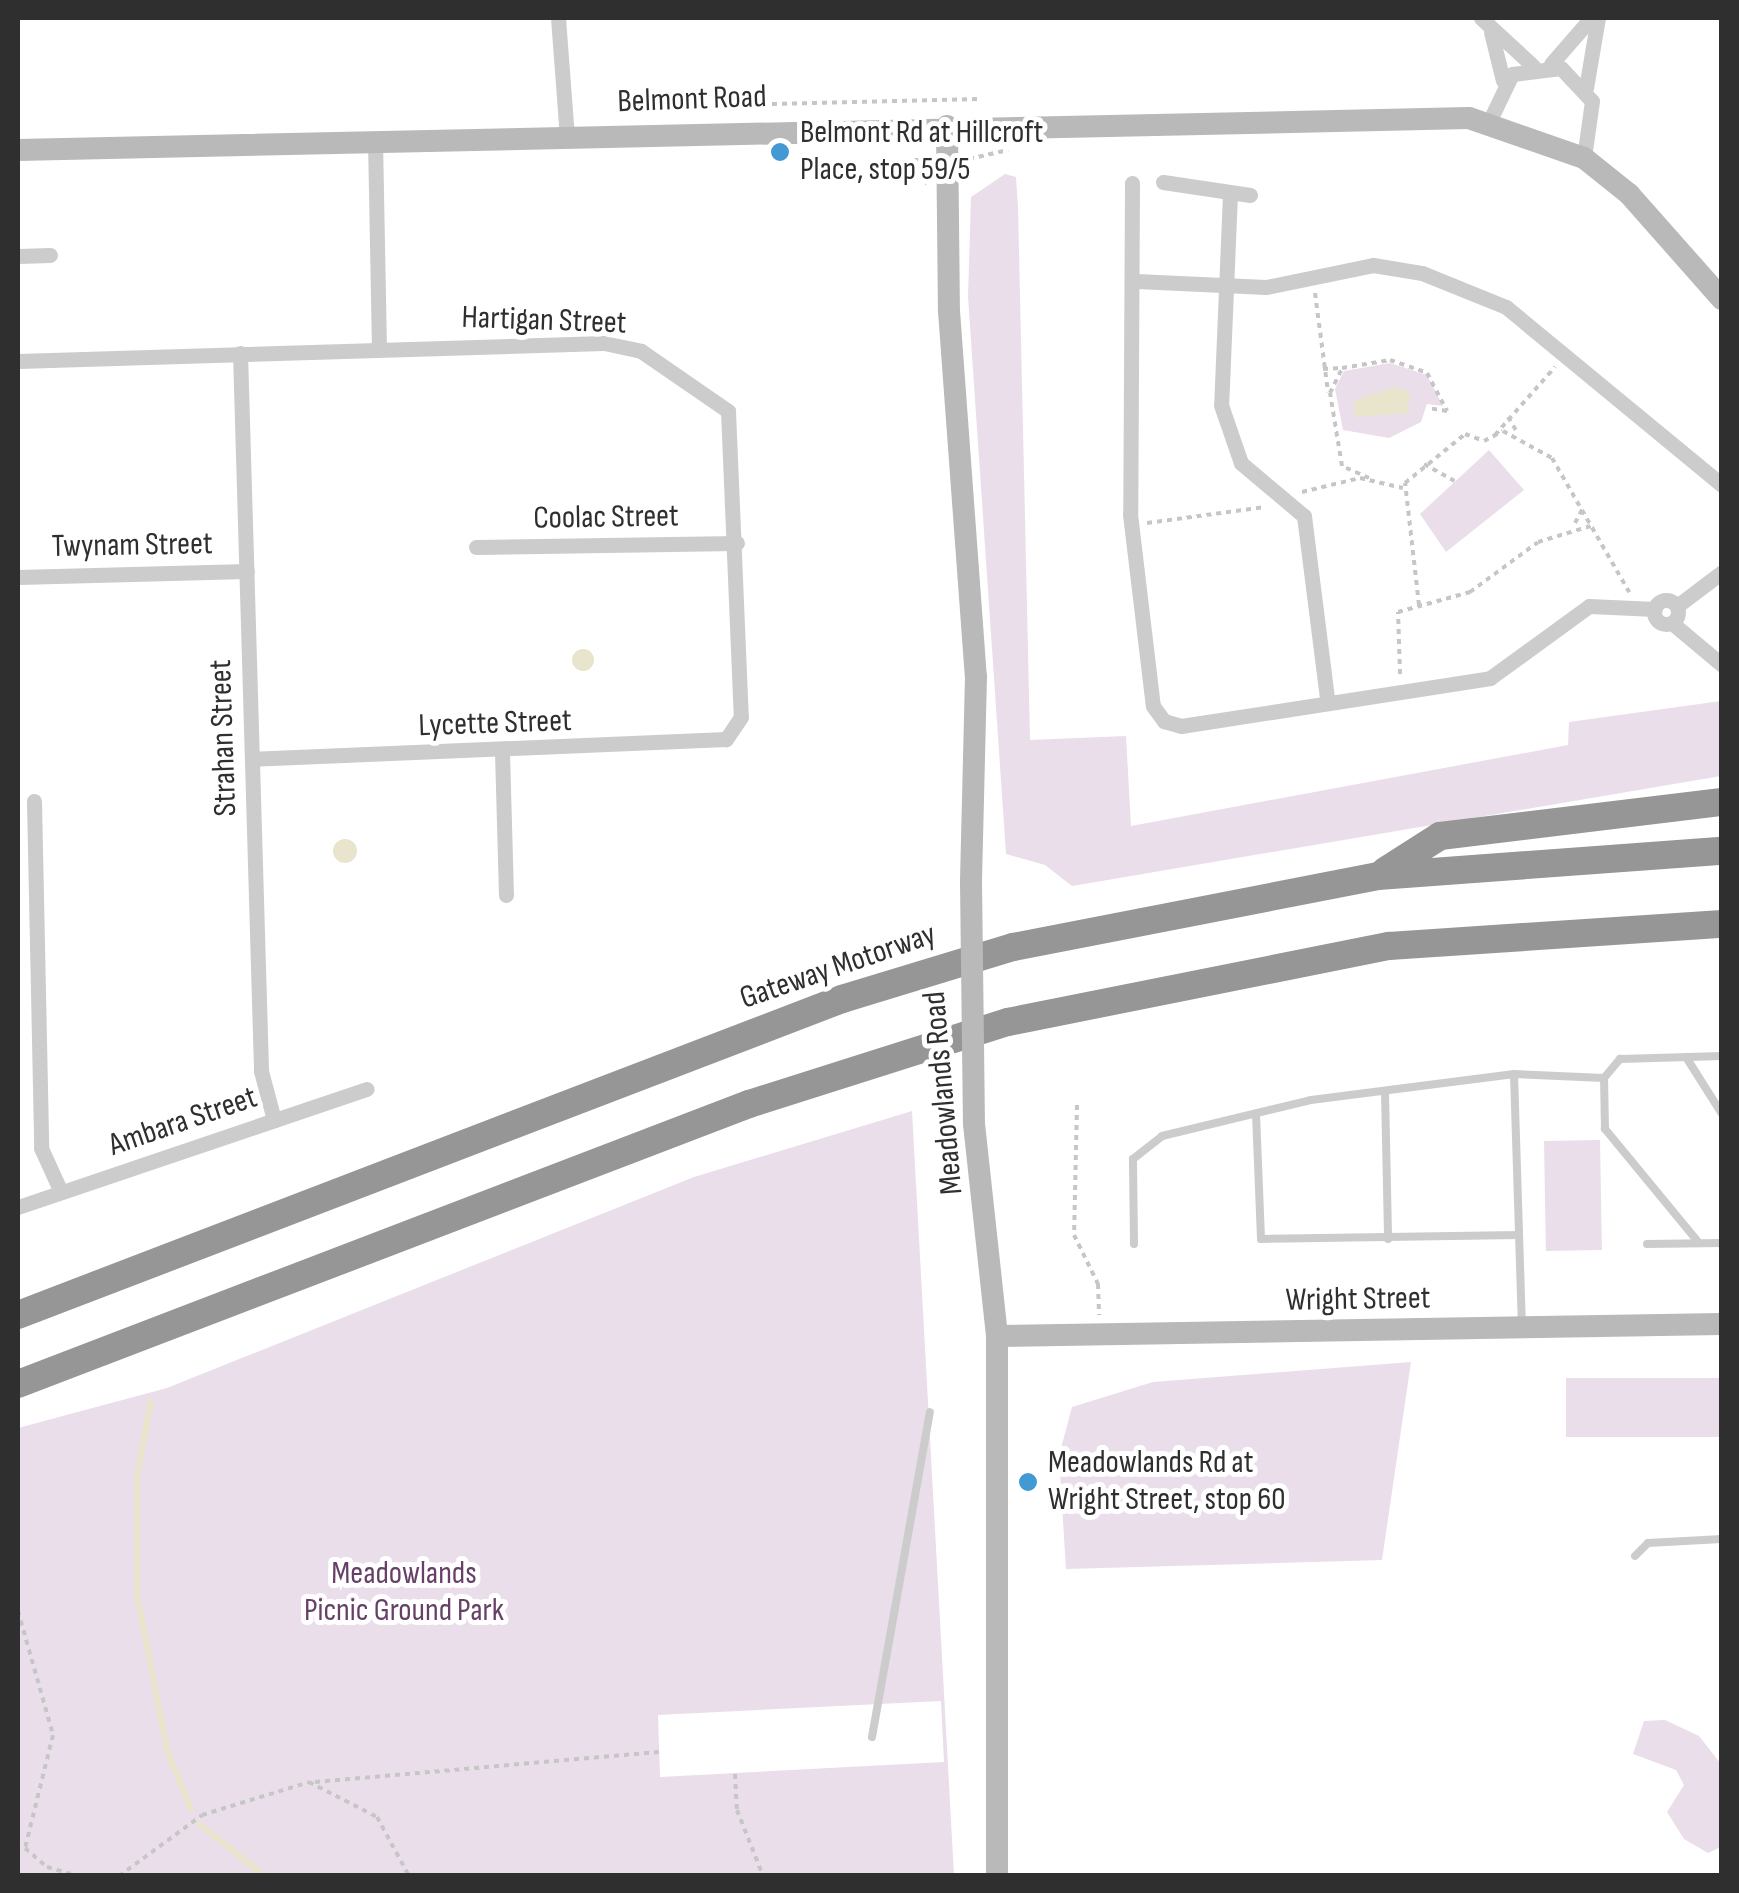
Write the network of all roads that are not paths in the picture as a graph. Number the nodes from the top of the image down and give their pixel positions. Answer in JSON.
{"nodes":[{"id":1,"x":558,"y":18,"type":"edge"},
{"id":2,"x":1594,"y":18,"type":"edge"},
{"id":3,"x":1486,"y":24,"type":"edge"},
{"id":4,"x":1551,"y":64,"type":"junction"},
{"id":5,"x":1533,"y":66,"type":"junction"},
{"id":6,"x":1503,"y":82,"type":"junction"},
{"id":7,"x":1586,"y":88,"type":"junction"},
{"id":8,"x":1489,"y":122,"type":"junction"},
{"id":9,"x":947,"y":126,"type":"junction"},
{"id":10,"x":567,"y":137,"type":"junction"},
{"id":11,"x":375,"y":140,"type":"junction"},
{"id":12,"x":18,"y":150,"type":"edge"},
{"id":13,"x":1584,"y":158,"type":"junction"},
{"id":14,"x":1163,"y":182,"type":"dead end"},
{"id":15,"x":1132,"y":183,"type":"dead end"},
{"id":16,"x":1230,"y":194,"type":"junction"},
{"id":17,"x":1250,"y":195,"type":"dead end"},
{"id":18,"x":50,"y":255,"type":"dead end"},
{"id":19,"x":18,"y":256,"type":"edge"},
{"id":20,"x":1136,"y":280,"type":"junction"},
{"id":21,"x":1223,"y":285,"type":"junction"},
{"id":22,"x":1722,"y":299,"type":"edge"},
{"id":23,"x":379,"y":346,"type":"junction"},
{"id":24,"x":240,"y":353,"type":"junction"},
{"id":25,"x":18,"y":361,"type":"edge"},
{"id":26,"x":1722,"y":485,"type":"edge"},
{"id":27,"x":736,"y":543,"type":"junction"},
{"id":28,"x":476,"y":547,"type":"dead end"},
{"id":29,"x":247,"y":571,"type":"junction"},
{"id":30,"x":1722,"y":572,"type":"edge"},
{"id":31,"x":18,"y":577,"type":"edge"},
{"id":32,"x":1677,"y":606,"type":"junction"},
{"id":33,"x":1654,"y":609,"type":"junction"},
{"id":34,"x":1672,"y":623,"type":"junction"},
{"id":35,"x":1722,"y":666,"type":"edge"},
{"id":36,"x":1327,"y":698,"type":"junction"},
{"id":37,"x":736,"y":731,"type":"joint"},
{"id":38,"x":502,"y":752,"type":"junction"},
{"id":39,"x":253,"y":758,"type":"junction"},
{"id":40,"x":34,"y":801,"type":"dead end"},
{"id":41,"x":1722,"y":802,"type":"edge"},
{"id":42,"x":1722,"y":851,"type":"edge"},
{"id":43,"x":1378,"y":876,"type":"junction"},
{"id":44,"x":506,"y":895,"type":"dead end"},
{"id":45,"x":1722,"y":924,"type":"edge"},
{"id":46,"x":1722,"y":1056,"type":"edge"},
{"id":47,"x":1686,"y":1058,"type":"junction"},
{"id":48,"x":1514,"y":1074,"type":"junction"},
{"id":49,"x":1604,"y":1078,"type":"junction"},
{"id":50,"x":367,"y":1088,"type":"dead end"},
{"id":51,"x":1385,"y":1092,"type":"junction"},
{"id":52,"x":1256,"y":1114,"type":"junction"},
{"id":53,"x":1722,"y":1114,"type":"edge"},
{"id":54,"x":274,"y":1120,"type":"junction"},
{"id":55,"x":61,"y":1192,"type":"junction"},
{"id":56,"x":18,"y":1207,"type":"edge"},
{"id":57,"x":1519,"y":1235,"type":"junction"},
{"id":58,"x":1388,"y":1239,"type":"junction"},
{"id":59,"x":1699,"y":1243,"type":"junction"},
{"id":60,"x":1722,"y":1243,"type":"edge"},
{"id":61,"x":1134,"y":1244,"type":"dead end"},
{"id":62,"x":1647,"y":1244,"type":"dead end"},
{"id":63,"x":18,"y":1315,"type":"edge"},
{"id":64,"x":1722,"y":1324,"type":"edge"},
{"id":65,"x":1522,"y":1329,"type":"junction"},
{"id":66,"x":997,"y":1336,"type":"junction"},
{"id":67,"x":18,"y":1384,"type":"edge"},
{"id":68,"x":930,"y":1412,"type":"dead end"},
{"id":69,"x":1722,"y":1539,"type":"edge"},
{"id":70,"x":1635,"y":1556,"type":"dead end"},
{"id":71,"x":872,"y":1737,"type":"dead end"},
{"id":72,"x":997,"y":1876,"type":"edge"}],
"edges":[{"from":1,"to":10,"type":"street"},
{"from":2,"to":4,"type":"street"},
{"from":2,"to":7,"type":"street"},
{"from":3,"to":5,"type":"street"},
{"from":3,"to":6,"type":"street"},
{"from":4,"to":5,"type":"street"},
{"from":4,"to":7,"type":"street"},
{"from":5,"to":6,"type":"street"},
{"from":6,"to":8,"type":"street"},
{"from":7,"to":13,"type":"street"},
{"from":8,"to":9,"type":"main road","name":"Belmont Road"},
{"from":8,"to":13,"type":"main road","name":"Belmont Road"},
{"from":9,"to":10,"type":"main road","name":"Belmont Road"},
{"from":9,"to":66,"type":"main road","name":"Meadowlands Road","bridge":true},
{"from":10,"to":11,"type":"main road","name":"Belmont Road"},
{"from":11,"to":12,"type":"main road","name":"Belmont Road"},
{"from":11,"to":23,"type":"street"},
{"from":13,"to":22,"type":"main road","name":"Belmont Road"},
{"from":14,"to":16,"type":"street"},
{"from":15,"to":20,"type":"street"},
{"from":16,"to":17,"type":"street"},
{"from":16,"to":21,"type":"street"},
{"from":18,"to":19,"type":"street"},
{"from":20,"to":21,"type":"street"},
{"from":20,"to":36,"type":"street"},
{"from":21,"to":26,"type":"street"},
{"from":21,"to":36,"type":"street"},
{"from":23,"to":24,"type":"street","name":"Hartigan Street"},
{"from":23,"to":27,"type":"street","name":"Hartigan Street"},
{"from":24,"to":25,"type":"street","name":"Hartigan Street"},
{"from":24,"to":29,"type":"street","name":"Strahan Street"},
{"from":27,"to":28,"type":"street","name":"Coolac Street"},
{"from":27,"to":37,"type":"street","name":"Hartigan Street"},
{"from":29,"to":31,"type":"street","name":"Twynam Street"},
{"from":29,"to":39,"type":"street","name":"Strahan Street"},
{"from":30,"to":32,"type":"street"},
{"from":32,"to":33,"type":"street"},
{"from":32,"to":34,"type":"street"},
{"from":33,"to":34,"type":"street"},
{"from":33,"to":36,"type":"street"},
{"from":34,"to":35,"type":"street"},
{"from":37,"to":38,"type":"street","name":"Lycette Street"},
{"from":38,"to":39,"type":"street","name":"Lycette Street"},
{"from":38,"to":44,"type":"street"},
{"from":39,"to":54,"type":"street","name":"Strahan Street"},
{"from":40,"to":55,"type":"street"},
{"from":41,"to":43,"type":"highway"},
{"from":42,"to":43,"type":"highway","name":"Gateway Motorway"},
{"from":43,"to":63,"type":"highway","name":"Gateway Motorway"},
{"from":45,"to":67,"type":"highway"},
{"from":46,"to":47,"type":"lane"},
{"from":47,"to":49,"type":"lane"},
{"from":47,"to":53,"type":"lane"},
{"from":48,"to":49,"type":"lane"},
{"from":48,"to":51,"type":"lane"},
{"from":48,"to":57,"type":"lane"},
{"from":49,"to":59,"type":"lane"},
{"from":50,"to":54,"type":"street","name":"Ambara Street"},
{"from":51,"to":52,"type":"lane"},
{"from":51,"to":58,"type":"lane"},
{"from":52,"to":58,"type":"lane"},
{"from":52,"to":61,"type":"lane"},
{"from":54,"to":55,"type":"street","name":"Ambara Street"},
{"from":55,"to":56,"type":"street","name":"Ambara Street"},
{"from":57,"to":58,"type":"lane"},
{"from":57,"to":65,"type":"lane"},
{"from":59,"to":60,"type":"lane"},
{"from":59,"to":62,"type":"lane"},
{"from":64,"to":65,"type":"main road","name":"Wright Street"},
{"from":65,"to":66,"type":"main road","name":"Wright Street"},
{"from":66,"to":72,"type":"main road","name":"Meadowlands Road"},
{"from":68,"to":71,"type":"lane"},
{"from":69,"to":70,"type":"lane"}]}
